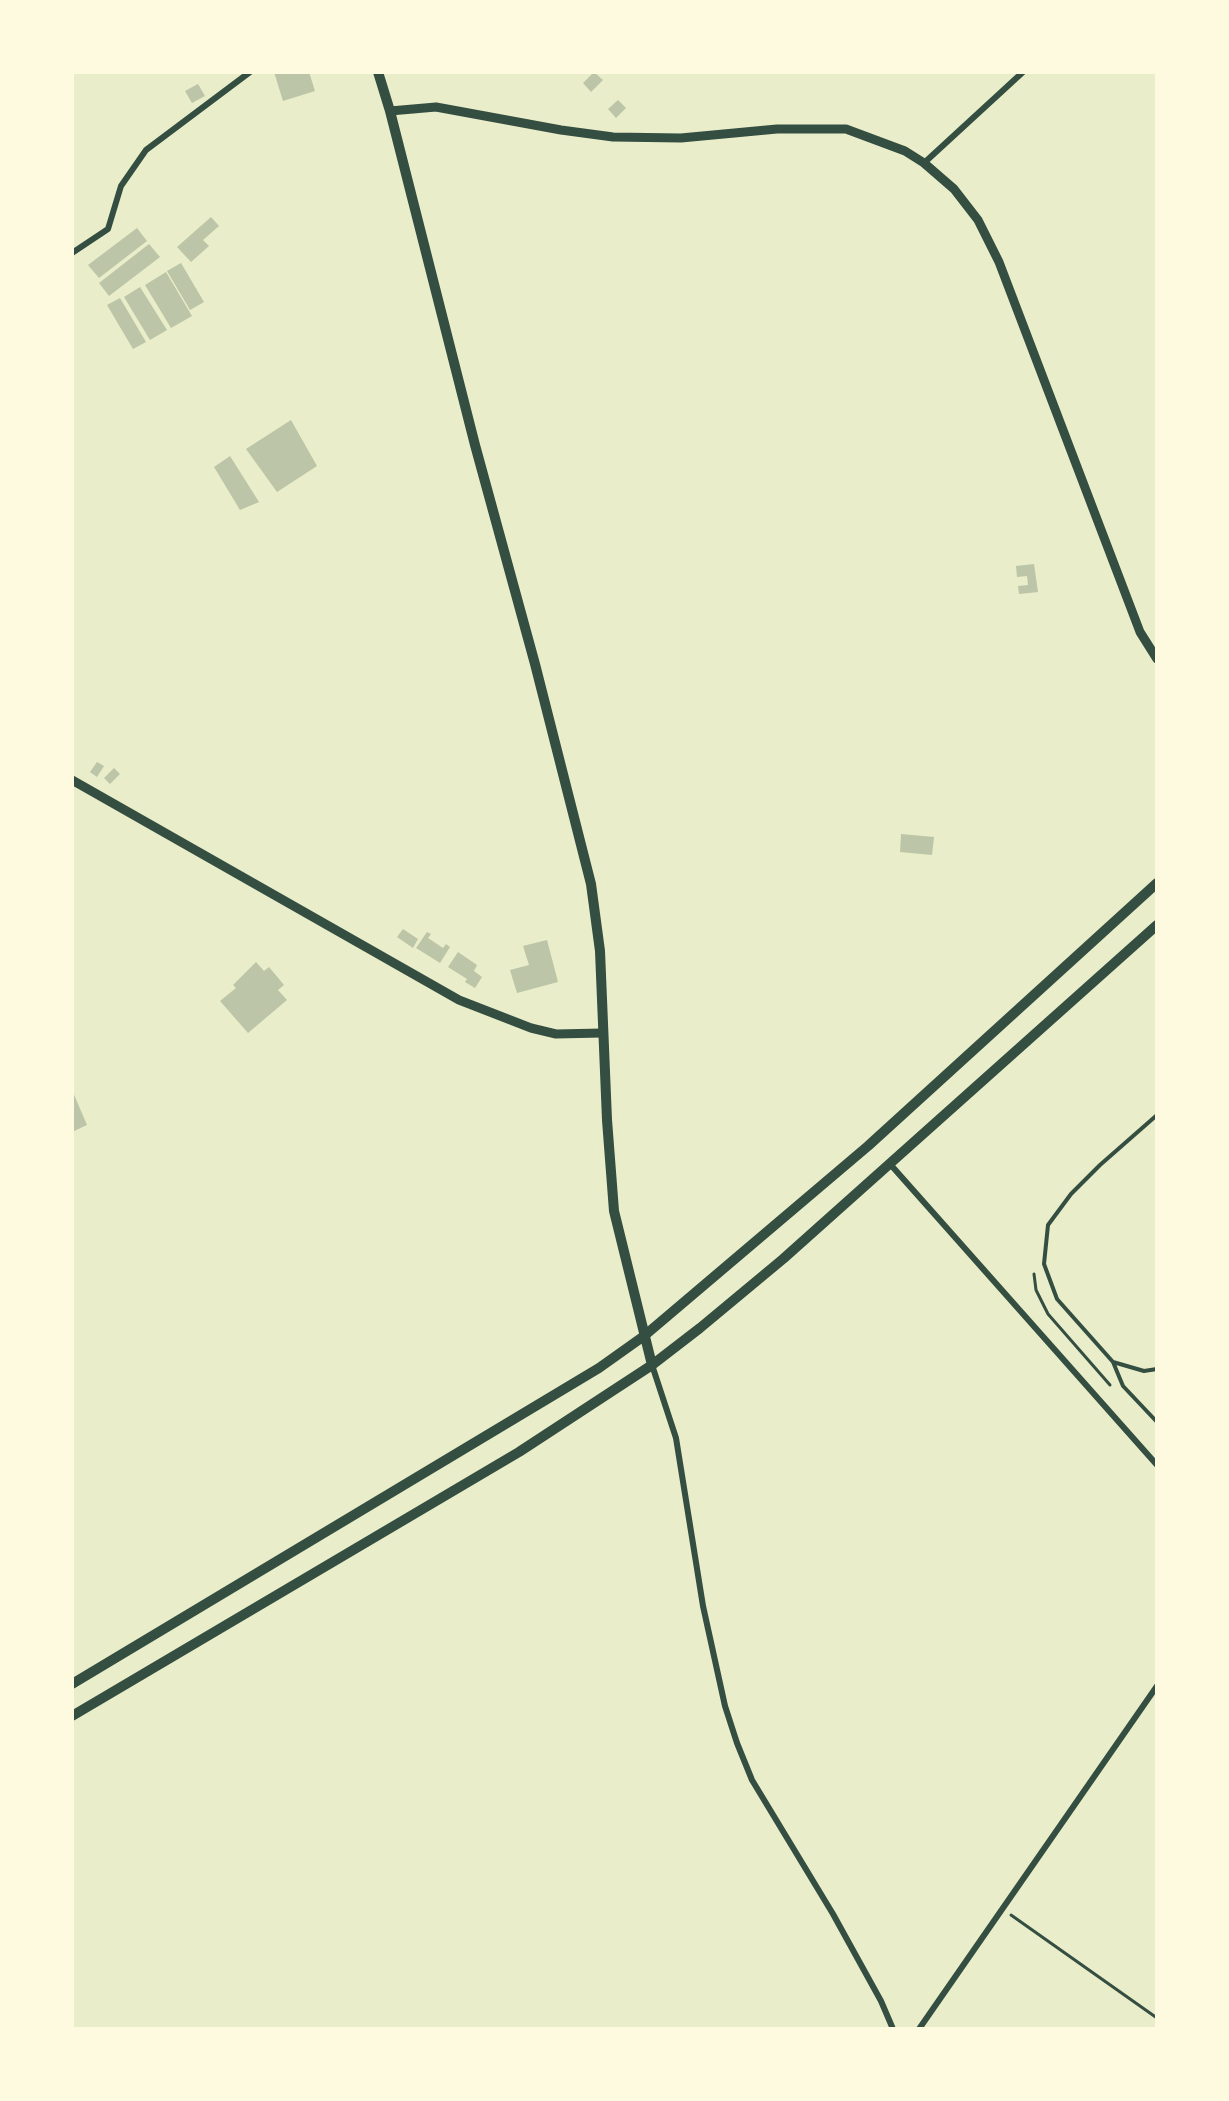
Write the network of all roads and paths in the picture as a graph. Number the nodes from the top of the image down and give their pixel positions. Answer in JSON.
{"nodes":[{"id":1,"x":250,"y":72,"type":"edge"},
{"id":2,"x":378,"y":72,"type":"edge"},
{"id":3,"x":1023,"y":72,"type":"edge"},
{"id":4,"x":390,"y":111,"type":"junction"},
{"id":5,"x":924,"y":163,"type":"junction"},
{"id":6,"x":72,"y":253,"type":"edge"},
{"id":7,"x":1157,"y":660,"type":"edge"},
{"id":8,"x":72,"y":780,"type":"edge"},
{"id":9,"x":1157,"y":883,"type":"edge"},
{"id":10,"x":1157,"y":925,"type":"edge"},
{"id":11,"x":602,"y":1033,"type":"junction"},
{"id":12,"x":1157,"y":1115,"type":"edge"},
{"id":13,"x":890,"y":1164,"type":"junction"},
{"id":14,"x":644,"y":1336,"type":"junction"},
{"id":15,"x":1113,"y":1362,"type":"junction"},
{"id":16,"x":652,"y":1365,"type":"junction"},
{"id":17,"x":1157,"y":1370,"type":"edge"},
{"id":18,"x":1157,"y":1422,"type":"edge"},
{"id":19,"x":1157,"y":1465,"type":"edge"},
{"id":20,"x":72,"y":1684,"type":"edge"},
{"id":21,"x":1157,"y":1686,"type":"edge"},
{"id":22,"x":72,"y":1716,"type":"edge"},
{"id":23,"x":1002,"y":1909,"type":"junction"},
{"id":24,"x":1157,"y":2018,"type":"edge"},
{"id":25,"x":893,"y":2029,"type":"edge"},
{"id":26,"x":919,"y":2029,"type":"edge"}],
"edges":[{"from":1,"to":6,"type":"street"},
{"from":2,"to":4,"type":"main road"},
{"from":3,"to":5,"type":"street"},
{"from":4,"to":5,"type":"street"},
{"from":4,"to":11,"type":"main road"},
{"from":5,"to":7,"type":"street"},
{"from":8,"to":11,"type":"street"},
{"from":9,"to":14,"type":"main road"},
{"from":10,"to":13,"type":"main road"},
{"from":11,"to":14,"type":"main road"},
{"from":12,"to":15,"type":"lane"},
{"from":13,"to":16,"type":"main road"},
{"from":13,"to":19,"type":"street"},
{"from":14,"to":16,"type":"main road"},
{"from":14,"to":20,"type":"main road"},
{"from":15,"to":17,"type":"lane"},
{"from":15,"to":18,"type":"lane"},
{"from":16,"to":22,"type":"main road"},
{"from":16,"to":25,"type":"street"},
{"from":21,"to":23,"type":"street"},
{"from":23,"to":24,"type":"path"},
{"from":23,"to":26,"type":"street"}]}
